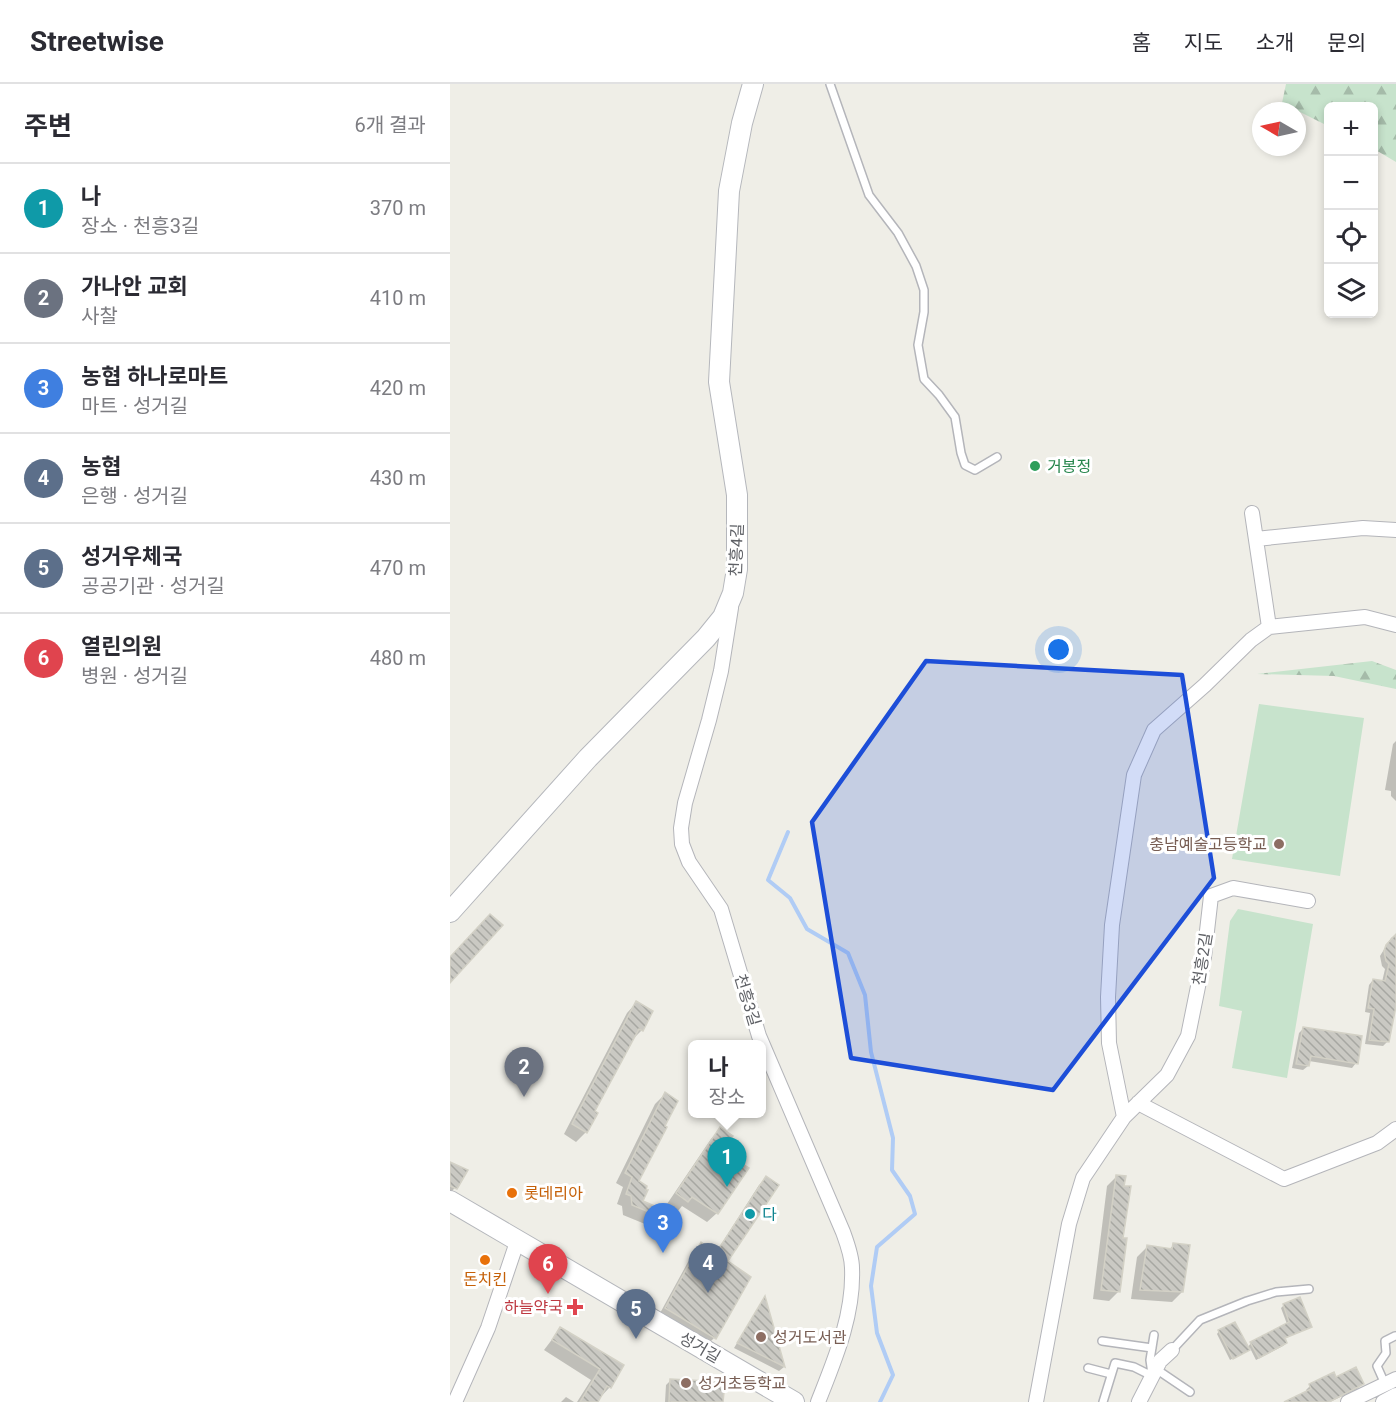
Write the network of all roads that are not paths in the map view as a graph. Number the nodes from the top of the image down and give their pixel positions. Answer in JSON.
{"nodes":[{"id":1,"x":753,"y":84,"type":"edge"},
{"id":2,"x":830,"y":84,"type":"edge"},
{"id":3,"x":997,"y":457,"type":"dead end"},
{"id":4,"x":1252,"y":513,"type":"dead end"},
{"id":5,"x":1396,"y":530,"type":"edge"},
{"id":6,"x":1256,"y":539,"type":"junction"},
{"id":7,"x":733,"y":593,"type":"junction"},
{"id":8,"x":1396,"y":625,"type":"edge"},
{"id":9,"x":1269,"y":627,"type":"junction"},
{"id":10,"x":1308,"y":901,"type":"dead end"},
{"id":11,"x":450,"y":912,"type":"edge"},
{"id":12,"x":761,"y":1040,"type":"edge"},
{"id":13,"x":766,"y":1052,"type":"edge"},
{"id":14,"x":1138,"y":1102,"type":"junction"},
{"id":15,"x":1125,"y":1117,"type":"junction"},
{"id":16,"x":1396,"y":1129,"type":"edge"},
{"id":17,"x":450,"y":1201,"type":"edge"},
{"id":18,"x":518,"y":1242,"type":"junction"},
{"id":19,"x":1309,"y":1289,"type":"dead end"},
{"id":20,"x":1154,"y":1335,"type":"dead end"},
{"id":21,"x":1395,"y":1336,"type":"edge"},
{"id":22,"x":1102,"y":1341,"type":"dead end"},
{"id":23,"x":1152,"y":1348,"type":"junction"},
{"id":24,"x":1172,"y":1350,"type":"joint"},
{"id":25,"x":1088,"y":1368,"type":"dead end"},
{"id":26,"x":1154,"y":1373,"type":"junction"},
{"id":27,"x":1112,"y":1374,"type":"junction"},
{"id":28,"x":1391,"y":1382,"type":"edge"},
{"id":29,"x":1190,"y":1392,"type":"dead end"},
{"id":30,"x":1396,"y":1395,"type":"edge"},
{"id":31,"x":1144,"y":1400,"type":"edge"},
{"id":32,"x":455,"y":1402,"type":"edge"},
{"id":33,"x":794,"y":1402,"type":"edge"},
{"id":34,"x":818,"y":1402,"type":"edge"},
{"id":35,"x":1036,"y":1402,"type":"edge"},
{"id":36,"x":1103,"y":1402,"type":"edge"},
{"id":37,"x":1348,"y":1402,"type":"edge"},
{"id":38,"x":1383,"y":1402,"type":"edge"}],
"edges":[{"from":1,"to":7,"type":"street","name":"천흥4길"},
{"from":2,"to":3,"type":"lane"},
{"from":4,"to":6,"type":"street"},
{"from":5,"to":6,"type":"street"},
{"from":6,"to":9,"type":"street"},
{"from":7,"to":11,"type":"street","name":"천흥4길"},
{"from":7,"to":12,"type":"street","name":"천흥3길"},
{"from":8,"to":9,"type":"street"},
{"from":9,"to":15,"type":"street"},
{"from":10,"to":14,"type":"street","name":"천흥2길"},
{"from":13,"to":34,"type":"street","name":"천흥3길"},
{"from":14,"to":15,"type":"street","name":"천흥2길"},
{"from":14,"to":16,"type":"street"},
{"from":15,"to":35,"type":"street","name":"천흥2길"},
{"from":17,"to":18,"type":"street","name":"성거길"},
{"from":18,"to":32,"type":"street"},
{"from":18,"to":33,"type":"street","name":"성거길"},
{"from":19,"to":24,"type":"lane"},
{"from":20,"to":23,"type":"lane"},
{"from":21,"to":28,"type":"lane"},
{"from":22,"to":23,"type":"lane"},
{"from":23,"to":26,"type":"lane"},
{"from":24,"to":26,"type":"street"},
{"from":25,"to":27,"type":"lane"},
{"from":26,"to":27,"type":"lane"},
{"from":26,"to":29,"type":"lane"},
{"from":26,"to":31,"type":"street"},
{"from":27,"to":36,"type":"lane"},
{"from":28,"to":37,"type":"street"},
{"from":30,"to":38,"type":"street"}]}
